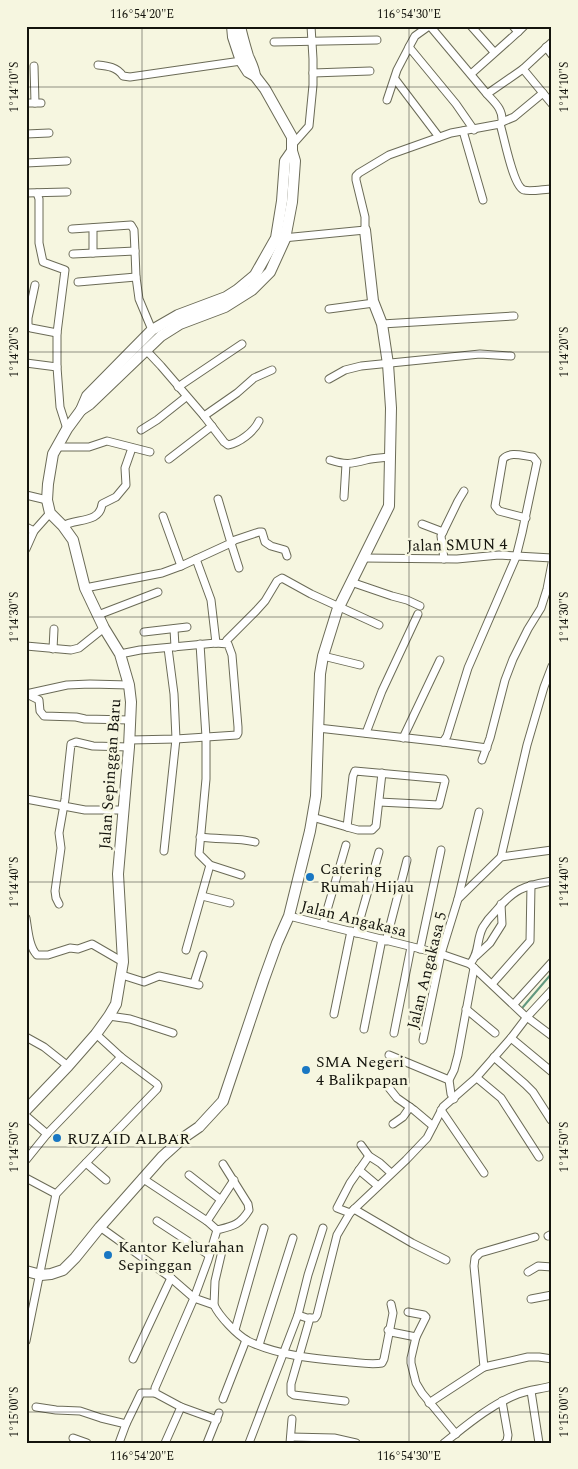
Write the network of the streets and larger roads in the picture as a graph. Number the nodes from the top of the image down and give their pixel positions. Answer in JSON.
{"nodes":[{"id":1,"x":232,"y":26,"type":"edge"},
{"id":2,"x":240,"y":26,"type":"edge"},
{"id":3,"x":311,"y":26,"type":"edge"},
{"id":4,"x":430,"y":26,"type":"edge"},
{"id":5,"x":471,"y":26,"type":"edge"},
{"id":6,"x":524,"y":26,"type":"edge"},
{"id":7,"x":516,"y":29,"type":"edge"},
{"id":8,"x":377,"y":40,"type":"dead end"},
{"id":9,"x":312,"y":41,"type":"junction"},
{"id":10,"x":274,"y":42,"type":"dead end"},
{"id":11,"x":552,"y":42,"type":"edge"},
{"id":12,"x":409,"y":47,"type":"junction"},
{"id":13,"x":546,"y":48,"type":"junction"},
{"id":14,"x":494,"y":52,"type":"junction"},
{"id":15,"x":552,"y":55,"type":"edge"},
{"id":16,"x":241,"y":61,"type":"junction"},
{"id":17,"x":98,"y":65,"type":"dead end"},
{"id":18,"x":34,"y":66,"type":"dead end"},
{"id":19,"x":523,"y":69,"type":"junction"},
{"id":20,"x":370,"y":71,"type":"dead end"},
{"id":21,"x":313,"y":73,"type":"junction"},
{"id":22,"x":471,"y":74,"type":"junction"},
{"id":23,"x":255,"y":76,"type":"junction"},
{"id":24,"x":395,"y":79,"type":"junction"},
{"id":25,"x":543,"y":93,"type":"junction"},
{"id":26,"x":487,"y":94,"type":"junction"},
{"id":27,"x":387,"y":100,"type":"dead end"},
{"id":28,"x":26,"y":103,"type":"edge"},
{"id":29,"x":552,"y":104,"type":"edge"},
{"id":30,"x":501,"y":123,"type":"junction"},
{"id":31,"x":474,"y":130,"type":"junction"},
{"id":32,"x":463,"y":131,"type":"junction"},
{"id":33,"x":49,"y":133,"type":"dead end"},
{"id":34,"x":26,"y":134,"type":"edge"},
{"id":35,"x":439,"y":137,"type":"junction"},
{"id":36,"x":292,"y":144,"type":"junction"},
{"id":37,"x":67,"y":161,"type":"dead end"},
{"id":38,"x":26,"y":163,"type":"edge"},
{"id":39,"x":552,"y":189,"type":"edge"},
{"id":40,"x":67,"y":192,"type":"dead end"},
{"id":41,"x":26,"y":193,"type":"edge"},
{"id":42,"x":37,"y":193,"type":"junction"},
{"id":43,"x":483,"y":200,"type":"dead end"},
{"id":44,"x":93,"y":228,"type":"junction"},
{"id":45,"x":72,"y":229,"type":"dead end"},
{"id":46,"x":365,"y":230,"type":"junction"},
{"id":47,"x":280,"y":238,"type":"junction"},
{"id":48,"x":135,"y":251,"type":"junction"},
{"id":49,"x":93,"y":253,"type":"junction"},
{"id":50,"x":73,"y":254,"type":"dead end"},
{"id":51,"x":136,"y":277,"type":"junction"},
{"id":52,"x":78,"y":282,"type":"dead end"},
{"id":53,"x":35,"y":285,"type":"dead end"},
{"id":54,"x":374,"y":304,"type":"junction"},
{"id":55,"x":329,"y":309,"type":"dead end"},
{"id":56,"x":514,"y":316,"type":"dead end"},
{"id":57,"x":382,"y":324,"type":"junction"},
{"id":58,"x":152,"y":330,"type":"junction"},
{"id":59,"x":57,"y":334,"type":"junction"},
{"id":60,"x":242,"y":344,"type":"dead end"},
{"id":61,"x":146,"y":350,"type":"junction"},
{"id":62,"x":511,"y":356,"type":"dead end"},
{"id":63,"x":26,"y":363,"type":"edge"},
{"id":64,"x":388,"y":364,"type":"junction"},
{"id":65,"x":57,"y":367,"type":"junction"},
{"id":66,"x":272,"y":370,"type":"dead end"},
{"id":67,"x":330,"y":379,"type":"dead end"},
{"id":68,"x":178,"y":387,"type":"junction"},
{"id":69,"x":186,"y":396,"type":"junction"},
{"id":70,"x":81,"y":410,"type":"junction"},
{"id":71,"x":204,"y":416,"type":"junction"},
{"id":72,"x":258,"y":421,"type":"dead end"},
{"id":73,"x":212,"y":426,"type":"junction"},
{"id":74,"x":67,"y":429,"type":"junction"},
{"id":75,"x":141,"y":430,"type":"dead end"},
{"id":76,"x":56,"y":447,"type":"junction"},
{"id":77,"x":132,"y":448,"type":"junction"},
{"id":78,"x":150,"y":452,"type":"dead end"},
{"id":79,"x":390,"y":457,"type":"junction"},
{"id":80,"x":169,"y":459,"type":"dead end"},
{"id":81,"x":330,"y":460,"type":"dead end"},
{"id":82,"x":346,"y":464,"type":"junction"},
{"id":83,"x":464,"y":491,"type":"dead end"},
{"id":84,"x":26,"y":495,"type":"edge"},
{"id":85,"x":344,"y":497,"type":"dead end"},
{"id":86,"x":218,"y":499,"type":"dead end"},
{"id":87,"x":48,"y":500,"type":"junction"},
{"id":88,"x":50,"y":513,"type":"junction"},
{"id":89,"x":163,"y":516,"type":"dead end"},
{"id":90,"x":526,"y":518,"type":"junction"},
{"id":91,"x":422,"y":524,"type":"dead end"},
{"id":92,"x":62,"y":526,"type":"junction"},
{"id":93,"x":26,"y":527,"type":"edge"},
{"id":94,"x":34,"y":531,"type":"junction"},
{"id":95,"x":443,"y":532,"type":"junction"},
{"id":96,"x":231,"y":543,"type":"junction"},
{"id":97,"x":26,"y":549,"type":"edge"},
{"id":98,"x":287,"y":556,"type":"dead end"},
{"id":99,"x":516,"y":556,"type":"junction"},
{"id":100,"x":196,"y":558,"type":"junction"},
{"id":101,"x":363,"y":558,"type":"junction"},
{"id":102,"x":552,"y":558,"type":"edge"},
{"id":103,"x":444,"y":559,"type":"junction"},
{"id":104,"x":552,"y":563,"type":"edge"},
{"id":105,"x":181,"y":566,"type":"junction"},
{"id":106,"x":238,"y":568,"type":"dead end"},
{"id":107,"x":351,"y":582,"type":"junction"},
{"id":108,"x":85,"y":588,"type":"junction"},
{"id":109,"x":158,"y":592,"type":"dead end"},
{"id":110,"x":339,"y":606,"type":"junction"},
{"id":111,"x":98,"y":615,"type":"junction"},
{"id":112,"x":379,"y":625,"type":"dead end"},
{"id":113,"x":187,"y":627,"type":"dead end"},
{"id":114,"x":104,"y":628,"type":"junction"},
{"id":115,"x":54,"y":629,"type":"dead end"},
{"id":116,"x":174,"y":629,"type":"junction"},
{"id":117,"x":144,"y":632,"type":"dead end"},
{"id":118,"x":216,"y":643,"type":"junction"},
{"id":119,"x":225,"y":643,"type":"junction"},
{"id":120,"x":200,"y":644,"type":"junction"},
{"id":121,"x":26,"y":646,"type":"edge"},
{"id":122,"x":172,"y":647,"type":"junction"},
{"id":123,"x":53,"y":649,"type":"junction"},
{"id":124,"x":120,"y":654,"type":"junction"},
{"id":125,"x":323,"y":656,"type":"junction"},
{"id":126,"x":440,"y":660,"type":"dead end"},
{"id":127,"x":360,"y":665,"type":"dead end"},
{"id":128,"x":552,"y":666,"type":"edge"},
{"id":129,"x":129,"y":684,"type":"junction"},
{"id":130,"x":26,"y":694,"type":"edge"},
{"id":131,"x":130,"y":720,"type":"junction"},
{"id":132,"x":318,"y":728,"type":"junction"},
{"id":133,"x":366,"y":734,"type":"junction"},
{"id":134,"x":206,"y":737,"type":"junction"},
{"id":135,"x":403,"y":738,"type":"junction"},
{"id":136,"x":176,"y":739,"type":"junction"},
{"id":137,"x":443,"y":742,"type":"junction"},
{"id":138,"x":130,"y":744,"type":"junction"},
{"id":139,"x":487,"y":748,"type":"junction"},
{"id":140,"x":482,"y":760,"type":"dead end"},
{"id":141,"x":382,"y":773,"type":"junction"},
{"id":142,"x":26,"y":800,"type":"edge"},
{"id":143,"x":379,"y":802,"type":"junction"},
{"id":144,"x":64,"y":806,"type":"junction"},
{"id":145,"x":124,"y":810,"type":"junction"},
{"id":146,"x":479,"y":812,"type":"dead end"},
{"id":147,"x":312,"y":817,"type":"junction"},
{"id":148,"x":347,"y":827,"type":"junction"},
{"id":149,"x":200,"y":837,"type":"junction"},
{"id":150,"x":255,"y":842,"type":"dead end"},
{"id":151,"x":346,"y":845,"type":"dead end"},
{"id":152,"x":440,"y":850,"type":"dead end"},
{"id":153,"x":552,"y":850,"type":"edge"},
{"id":154,"x":164,"y":851,"type":"dead end"},
{"id":155,"x":379,"y":852,"type":"dead end"},
{"id":156,"x":501,"y":857,"type":"junction"},
{"id":157,"x":407,"y":860,"type":"dead end"},
{"id":158,"x":210,"y":865,"type":"junction"},
{"id":159,"x":241,"y":875,"type":"dead end"},
{"id":160,"x":552,"y":881,"type":"edge"},
{"id":161,"x":531,"y":885,"type":"junction"},
{"id":162,"x":202,"y":896,"type":"junction"},
{"id":163,"x":458,"y":900,"type":"junction"},
{"id":164,"x":230,"y":903,"type":"dead end"},
{"id":165,"x":59,"y":904,"type":"dead end"},
{"id":166,"x":501,"y":904,"type":"junction"},
{"id":167,"x":289,"y":916,"type":"junction"},
{"id":168,"x":26,"y":918,"type":"edge"},
{"id":169,"x":323,"y":924,"type":"junction"},
{"id":170,"x":353,"y":932,"type":"junction"},
{"id":171,"x":384,"y":940,"type":"junction"},
{"id":172,"x":411,"y":946,"type":"junction"},
{"id":173,"x":420,"y":949,"type":"junction"},
{"id":174,"x":186,"y":950,"type":"dead end"},
{"id":175,"x":441,"y":954,"type":"junction"},
{"id":176,"x":203,"y":955,"type":"dead end"},
{"id":177,"x":476,"y":956,"type":"junction"},
{"id":178,"x":123,"y":962,"type":"junction"},
{"id":179,"x":552,"y":962,"type":"edge"},
{"id":180,"x":472,"y":966,"type":"junction"},
{"id":181,"x":122,"y":974,"type":"junction"},
{"id":182,"x":492,"y":984,"type":"junction"},
{"id":183,"x":552,"y":990,"type":"edge"},
{"id":184,"x":514,"y":1004,"type":"junction"},
{"id":185,"x":466,"y":1010,"type":"junction"},
{"id":186,"x":334,"y":1014,"type":"dead end"},
{"id":187,"x":109,"y":1016,"type":"junction"},
{"id":188,"x":525,"y":1016,"type":"junction"},
{"id":189,"x":364,"y":1029,"type":"dead end"},
{"id":190,"x":173,"y":1033,"type":"dead end"},
{"id":191,"x":394,"y":1033,"type":"dead end"},
{"id":192,"x":495,"y":1033,"type":"dead end"},
{"id":193,"x":96,"y":1034,"type":"junction"},
{"id":194,"x":552,"y":1036,"type":"edge"},
{"id":195,"x":26,"y":1037,"type":"edge"},
{"id":196,"x":511,"y":1038,"type":"junction"},
{"id":197,"x":423,"y":1040,"type":"dead end"},
{"id":198,"x":390,"y":1055,"type":"dead end"},
{"id":199,"x":121,"y":1056,"type":"junction"},
{"id":200,"x":494,"y":1057,"type":"junction"},
{"id":201,"x":68,"y":1066,"type":"junction"},
{"id":202,"x":552,"y":1072,"type":"edge"},
{"id":203,"x":477,"y":1078,"type":"junction"},
{"id":204,"x":449,"y":1081,"type":"junction"},
{"id":205,"x":389,"y":1088,"type":"dead end"},
{"id":206,"x":453,"y":1096,"type":"junction"},
{"id":207,"x":412,"y":1108,"type":"junction"},
{"id":208,"x":27,"y":1109,"type":"edge"},
{"id":209,"x":441,"y":1110,"type":"junction"},
{"id":210,"x":551,"y":1120,"type":"edge"},
{"id":211,"x":393,"y":1124,"type":"dead end"},
{"id":212,"x":433,"y":1126,"type":"junction"},
{"id":213,"x":47,"y":1134,"type":"junction"},
{"id":214,"x":361,"y":1144,"type":"dead end"},
{"id":215,"x":369,"y":1156,"type":"junction"},
{"id":216,"x":538,"y":1157,"type":"dead end"},
{"id":217,"x":26,"y":1160,"type":"edge"},
{"id":218,"x":86,"y":1163,"type":"junction"},
{"id":219,"x":223,"y":1164,"type":"dead end"},
{"id":220,"x":359,"y":1170,"type":"junction"},
{"id":221,"x":484,"y":1173,"type":"dead end"},
{"id":222,"x":391,"y":1174,"type":"junction"},
{"id":223,"x":189,"y":1175,"type":"dead end"},
{"id":224,"x":26,"y":1178,"type":"edge"},
{"id":225,"x":142,"y":1178,"type":"junction"},
{"id":226,"x":106,"y":1180,"type":"dead end"},
{"id":227,"x":234,"y":1180,"type":"junction"},
{"id":228,"x":378,"y":1186,"type":"junction"},
{"id":229,"x":56,"y":1194,"type":"junction"},
{"id":230,"x":221,"y":1200,"type":"junction"},
{"id":231,"x":352,"y":1211,"type":"junction"},
{"id":232,"x":157,"y":1221,"type":"dead end"},
{"id":233,"x":207,"y":1221,"type":"junction"},
{"id":234,"x":100,"y":1227,"type":"junction"},
{"id":235,"x":264,"y":1228,"type":"dead end"},
{"id":236,"x":323,"y":1228,"type":"dead end"},
{"id":237,"x":217,"y":1230,"type":"junction"},
{"id":238,"x":293,"y":1238,"type":"dead end"},
{"id":239,"x":535,"y":1238,"type":"dead end"},
{"id":240,"x":222,"y":1251,"type":"dead end"},
{"id":241,"x":209,"y":1255,"type":"junction"},
{"id":242,"x":446,"y":1260,"type":"dead end"},
{"id":243,"x":552,"y":1267,"type":"edge"},
{"id":244,"x":26,"y":1271,"type":"edge"},
{"id":245,"x":528,"y":1272,"type":"dead end"},
{"id":246,"x":40,"y":1275,"type":"junction"},
{"id":247,"x":171,"y":1278,"type":"junction"},
{"id":248,"x":552,"y":1295,"type":"edge"},
{"id":249,"x":198,"y":1299,"type":"junction"},
{"id":250,"x":531,"y":1299,"type":"dead end"},
{"id":251,"x":213,"y":1304,"type":"junction"},
{"id":252,"x":390,"y":1304,"type":"dead end"},
{"id":253,"x":408,"y":1312,"type":"dead end"},
{"id":254,"x":298,"y":1316,"type":"junction"},
{"id":255,"x":310,"y":1318,"type":"junction"},
{"id":256,"x":234,"y":1330,"type":"junction"},
{"id":257,"x":388,"y":1330,"type":"junction"},
{"id":258,"x":416,"y":1337,"type":"junction"},
{"id":259,"x":246,"y":1340,"type":"junction"},
{"id":260,"x":26,"y":1342,"type":"edge"},
{"id":261,"x":259,"y":1345,"type":"junction"},
{"id":262,"x":284,"y":1352,"type":"junction"},
{"id":263,"x":299,"y":1355,"type":"junction"},
{"id":264,"x":133,"y":1359,"type":"dead end"},
{"id":265,"x":552,"y":1359,"type":"edge"},
{"id":266,"x":484,"y":1367,"type":"junction"},
{"id":267,"x":552,"y":1386,"type":"edge"},
{"id":268,"x":531,"y":1392,"type":"junction"},
{"id":269,"x":155,"y":1393,"type":"junction"},
{"id":270,"x":223,"y":1400,"type":"dead end"},
{"id":271,"x":345,"y":1401,"type":"dead end"},
{"id":272,"x":502,"y":1401,"type":"junction"},
{"id":273,"x":429,"y":1402,"type":"junction"},
{"id":274,"x":181,"y":1406,"type":"junction"},
{"id":275,"x":36,"y":1407,"type":"dead end"},
{"id":276,"x":292,"y":1419,"type":"dead end"},
{"id":277,"x":126,"y":1424,"type":"junction"},
{"id":278,"x":456,"y":1434,"type":"junction"},
{"id":279,"x":73,"y":1438,"type":"dead end"},
{"id":280,"x":290,"y":1440,"type":"edge"},
{"id":281,"x":334,"y":1441,"type":"edge"},
{"id":282,"x":87,"y":1443,"type":"edge"},
{"id":283,"x":119,"y":1443,"type":"edge"},
{"id":284,"x":165,"y":1443,"type":"edge"},
{"id":285,"x":207,"y":1443,"type":"edge"},
{"id":286,"x":249,"y":1443,"type":"edge"},
{"id":287,"x":356,"y":1443,"type":"edge"},
{"id":288,"x":444,"y":1443,"type":"edge"},
{"id":289,"x":505,"y":1443,"type":"edge"},
{"id":290,"x":539,"y":1443,"type":"edge"}],
"edges":[{"from":1,"to":16,"type":"street"},
{"from":2,"to":23,"type":"street"},
{"from":3,"to":9,"type":"street"},
{"from":4,"to":12,"type":"street"},
{"from":4,"to":22,"type":"street"},
{"from":5,"to":14,"type":"street"},
{"from":6,"to":7,"type":"street"},
{"from":7,"to":14,"type":"street"},
{"from":8,"to":9,"type":"street"},
{"from":9,"to":10,"type":"street"},
{"from":9,"to":21,"type":"street"},
{"from":11,"to":13,"type":"street"},
{"from":12,"to":24,"type":"street"},
{"from":12,"to":31,"type":"street"},
{"from":13,"to":15,"type":"street"},
{"from":13,"to":19,"type":"street"},
{"from":14,"to":22,"type":"street"},
{"from":16,"to":17,"type":"street"},
{"from":16,"to":23,"type":"street"},
{"from":18,"to":28,"type":"street"},
{"from":19,"to":25,"type":"street"},
{"from":19,"to":26,"type":"street"},
{"from":20,"to":21,"type":"street"},
{"from":21,"to":36,"type":"street"},
{"from":22,"to":26,"type":"street"},
{"from":23,"to":36,"type":"street"},
{"from":24,"to":27,"type":"street"},
{"from":24,"to":35,"type":"street"},
{"from":25,"to":29,"type":"street"},
{"from":25,"to":30,"type":"street"},
{"from":26,"to":30,"type":"street"},
{"from":30,"to":31,"type":"street"},
{"from":30,"to":39,"type":"street"},
{"from":31,"to":32,"type":"street"},
{"from":32,"to":35,"type":"street"},
{"from":32,"to":43,"type":"street"},
{"from":33,"to":34,"type":"street"},
{"from":35,"to":46,"type":"street"},
{"from":36,"to":47,"type":"street"},
{"from":37,"to":38,"type":"street"},
{"from":40,"to":42,"type":"street"},
{"from":41,"to":42,"type":"street"},
{"from":42,"to":59,"type":"street"},
{"from":44,"to":45,"type":"street"},
{"from":44,"to":48,"type":"street"},
{"from":44,"to":49,"type":"street"},
{"from":46,"to":47,"type":"street"},
{"from":46,"to":54,"type":"street"},
{"from":47,"to":58,"type":"street"},
{"from":47,"to":61,"type":"street"},
{"from":48,"to":49,"type":"street"},
{"from":48,"to":51,"type":"street"},
{"from":49,"to":50,"type":"street"},
{"from":51,"to":52,"type":"street"},
{"from":51,"to":58,"type":"street"},
{"from":53,"to":59,"type":"street"},
{"from":54,"to":55,"type":"street"},
{"from":54,"to":57,"type":"street"},
{"from":56,"to":57,"type":"street"},
{"from":57,"to":64,"type":"street"},
{"from":58,"to":70,"type":"street"},
{"from":59,"to":65,"type":"street"},
{"from":60,"to":68,"type":"street"},
{"from":61,"to":68,"type":"street"},
{"from":61,"to":70,"type":"street"},
{"from":62,"to":64,"type":"street"},
{"from":63,"to":65,"type":"street"},
{"from":64,"to":67,"type":"street"},
{"from":64,"to":79,"type":"street"},
{"from":65,"to":74,"type":"street"},
{"from":66,"to":71,"type":"street"},
{"from":68,"to":69,"type":"street"},
{"from":69,"to":71,"type":"street"},
{"from":69,"to":75,"type":"street"},
{"from":70,"to":74,"type":"street"},
{"from":71,"to":73,"type":"street"},
{"from":72,"to":73,"type":"street"},
{"from":73,"to":80,"type":"street"},
{"from":74,"to":76,"type":"street"},
{"from":76,"to":77,"type":"street"},
{"from":76,"to":87,"type":"street"},
{"from":77,"to":78,"type":"street"},
{"from":77,"to":92,"type":"street"},
{"from":79,"to":82,"type":"street"},
{"from":79,"to":101,"type":"street"},
{"from":81,"to":82,"type":"street"},
{"from":82,"to":85,"type":"street"},
{"from":83,"to":95,"type":"street"},
{"from":84,"to":87,"type":"street"},
{"from":86,"to":96,"type":"street"},
{"from":87,"to":88,"type":"street"},
{"from":88,"to":92,"type":"street","name":"Jalan Sepinggan Baru"},
{"from":88,"to":94,"type":"street"},
{"from":89,"to":105,"type":"street"},
{"from":90,"to":90,"type":"street"},
{"from":90,"to":99,"type":"street"},
{"from":91,"to":95,"type":"street"},
{"from":92,"to":108,"type":"street","name":"Jalan Sepinggan Baru"},
{"from":93,"to":94,"type":"street"},
{"from":94,"to":97,"type":"street"},
{"from":95,"to":103,"type":"street"},
{"from":96,"to":98,"type":"street"},
{"from":96,"to":100,"type":"street"},
{"from":96,"to":106,"type":"street"},
{"from":99,"to":102,"type":"street","name":"Jalan SMUN 4"},
{"from":99,"to":103,"type":"street","name":"Jalan SMUN 4"},
{"from":99,"to":137,"type":"street"},
{"from":100,"to":105,"type":"street"},
{"from":100,"to":118,"type":"street"},
{"from":101,"to":103,"type":"street","name":"Jalan SMUN 4"},
{"from":101,"to":107,"type":"street"},
{"from":104,"to":139,"type":"street"},
{"from":105,"to":108,"type":"street"},
{"from":107,"to":110,"type":"street"},
{"from":107,"to":133,"type":"street"},
{"from":108,"to":111,"type":"street","name":"Jalan Sepinggan Baru"},
{"from":109,"to":111,"type":"street"},
{"from":110,"to":112,"type":"street"},
{"from":110,"to":119,"type":"street"},
{"from":110,"to":125,"type":"street"},
{"from":111,"to":114,"type":"street","name":"Jalan Sepinggan Baru"},
{"from":113,"to":116,"type":"street"},
{"from":114,"to":123,"type":"street"},
{"from":114,"to":124,"type":"street","name":"Jalan Sepinggan Baru"},
{"from":115,"to":123,"type":"street"},
{"from":116,"to":117,"type":"street"},
{"from":116,"to":122,"type":"street"},
{"from":118,"to":119,"type":"street"},
{"from":118,"to":120,"type":"street"},
{"from":119,"to":134,"type":"street"},
{"from":120,"to":122,"type":"street"},
{"from":120,"to":134,"type":"street"},
{"from":121,"to":123,"type":"street"},
{"from":122,"to":124,"type":"street"},
{"from":122,"to":136,"type":"street"},
{"from":124,"to":129,"type":"street","name":"Jalan Sepinggan Baru"},
{"from":125,"to":127,"type":"street"},
{"from":125,"to":132,"type":"street"},
{"from":126,"to":135,"type":"street"},
{"from":128,"to":156,"type":"street"},
{"from":129,"to":130,"type":"street"},
{"from":129,"to":131,"type":"street","name":"Jalan Sepinggan Baru"},
{"from":130,"to":131,"type":"street"},
{"from":131,"to":138,"type":"street","name":"Jalan Sepinggan Baru"},
{"from":132,"to":133,"type":"street"},
{"from":132,"to":147,"type":"street"},
{"from":133,"to":135,"type":"street"},
{"from":134,"to":136,"type":"street"},
{"from":134,"to":149,"type":"street"},
{"from":135,"to":137,"type":"street"},
{"from":136,"to":138,"type":"street"},
{"from":136,"to":154,"type":"street"},
{"from":137,"to":139,"type":"street"},
{"from":138,"to":144,"type":"street"},
{"from":138,"to":145,"type":"street","name":"Jalan Sepinggan Baru"},
{"from":139,"to":140,"type":"street"},
{"from":141,"to":143,"type":"street"},
{"from":141,"to":143,"type":"street"},
{"from":141,"to":148,"type":"street"},
{"from":142,"to":144,"type":"street"},
{"from":143,"to":148,"type":"street"},
{"from":144,"to":145,"type":"street"},
{"from":144,"to":165,"type":"street"},
{"from":145,"to":178,"type":"street","name":"Jalan Sepinggan Baru"},
{"from":146,"to":163,"type":"street"},
{"from":147,"to":148,"type":"street"},
{"from":147,"to":167,"type":"street"},
{"from":149,"to":150,"type":"street"},
{"from":149,"to":158,"type":"street"},
{"from":151,"to":169,"type":"street"},
{"from":152,"to":173,"type":"street"},
{"from":153,"to":156,"type":"street"},
{"from":155,"to":170,"type":"street"},
{"from":156,"to":163,"type":"street","name":"Jalan Angakasa 5"},
{"from":157,"to":171,"type":"street"},
{"from":158,"to":159,"type":"street"},
{"from":158,"to":162,"type":"street"},
{"from":160,"to":161,"type":"street"},
{"from":161,"to":166,"type":"street"},
{"from":161,"to":182,"type":"street"},
{"from":162,"to":164,"type":"street"},
{"from":162,"to":174,"type":"street"},
{"from":163,"to":175,"type":"street","name":"Jalan Angakasa 5"},
{"from":166,"to":177,"type":"street"},
{"from":166,"to":177,"type":"street"},
{"from":167,"to":169,"type":"street","name":"Jalan Angakasa"},
{"from":167,"to":225,"type":"street"},
{"from":168,"to":178,"type":"street"},
{"from":169,"to":170,"type":"street","name":"Jalan Angakasa"},
{"from":170,"to":171,"type":"street","name":"Jalan Angakasa"},
{"from":170,"to":186,"type":"street"},
{"from":171,"to":172,"type":"street","name":"Jalan Angakasa"},
{"from":171,"to":189,"type":"street"},
{"from":172,"to":173,"type":"street","name":"Jalan Angakasa"},
{"from":172,"to":191,"type":"street"},
{"from":173,"to":175,"type":"street","name":"Jalan Angakasa"},
{"from":175,"to":180,"type":"street","name":"Jalan Angakasa"},
{"from":175,"to":197,"type":"street","name":"Jalan Angakasa 5"},
{"from":176,"to":181,"type":"street"},
{"from":177,"to":180,"type":"street"},
{"from":178,"to":181,"type":"street","name":"Jalan Sepinggan Baru"},
{"from":179,"to":184,"type":"street"},
{"from":180,"to":182,"type":"street"},
{"from":180,"to":185,"type":"street"},
{"from":181,"to":187,"type":"street","name":"Jalan Sepinggan Baru"},
{"from":182,"to":184,"type":"street"},
{"from":183,"to":188,"type":"street"},
{"from":184,"to":188,"type":"street"},
{"from":185,"to":192,"type":"street"},
{"from":185,"to":204,"type":"street"},
{"from":187,"to":190,"type":"street"},
{"from":187,"to":193,"type":"street","name":"Jalan Sepinggan Baru"},
{"from":188,"to":194,"type":"street"},
{"from":188,"to":196,"type":"street"},
{"from":193,"to":199,"type":"street"},
{"from":193,"to":201,"type":"street","name":"Jalan Sepinggan Baru"},
{"from":195,"to":201,"type":"street"},
{"from":196,"to":200,"type":"street"},
{"from":196,"to":202,"type":"street"},
{"from":198,"to":204,"type":"street"},
{"from":199,"to":213,"type":"street"},
{"from":199,"to":218,"type":"street"},
{"from":200,"to":203,"type":"street"},
{"from":200,"to":210,"type":"street"},
{"from":201,"to":208,"type":"street","name":"Jalan Sepinggan Baru"},
{"from":203,"to":206,"type":"street"},
{"from":203,"to":216,"type":"street"},
{"from":204,"to":206,"type":"street"},
{"from":205,"to":207,"type":"street"},
{"from":206,"to":209,"type":"street"},
{"from":207,"to":211,"type":"street"},
{"from":207,"to":212,"type":"street"},
{"from":208,"to":213,"type":"street"},
{"from":209,"to":212,"type":"street"},
{"from":209,"to":221,"type":"street"},
{"from":212,"to":222,"type":"street"},
{"from":213,"to":217,"type":"street"},
{"from":214,"to":215,"type":"street"},
{"from":215,"to":220,"type":"street"},
{"from":215,"to":222,"type":"street"},
{"from":218,"to":226,"type":"street"},
{"from":218,"to":229,"type":"street"},
{"from":219,"to":227,"type":"street"},
{"from":220,"to":228,"type":"street"},
{"from":220,"to":231,"type":"street"},
{"from":222,"to":228,"type":"street"},
{"from":223,"to":230,"type":"street"},
{"from":224,"to":229,"type":"street"},
{"from":225,"to":233,"type":"street"},
{"from":225,"to":234,"type":"street"},
{"from":227,"to":230,"type":"street"},
{"from":227,"to":237,"type":"street"},
{"from":228,"to":231,"type":"street"},
{"from":229,"to":246,"type":"street"},
{"from":230,"to":233,"type":"street"},
{"from":231,"to":242,"type":"street"},
{"from":231,"to":255,"type":"street"},
{"from":232,"to":241,"type":"street"},
{"from":233,"to":237,"type":"street"},
{"from":234,"to":246,"type":"street"},
{"from":234,"to":247,"type":"street"},
{"from":235,"to":256,"type":"street"},
{"from":236,"to":254,"type":"street"},
{"from":237,"to":241,"type":"street"},
{"from":238,"to":261,"type":"street"},
{"from":239,"to":266,"type":"street"},
{"from":240,"to":251,"type":"street"},
{"from":241,"to":249,"type":"street"},
{"from":243,"to":245,"type":"street"},
{"from":244,"to":246,"type":"street"},
{"from":246,"to":260,"type":"street"},
{"from":247,"to":249,"type":"street"},
{"from":247,"to":264,"type":"street"},
{"from":248,"to":250,"type":"street"},
{"from":249,"to":251,"type":"street"},
{"from":249,"to":269,"type":"street"},
{"from":251,"to":256,"type":"street"},
{"from":252,"to":257,"type":"street"},
{"from":253,"to":258,"type":"street"},
{"from":254,"to":255,"type":"street"},
{"from":254,"to":262,"type":"street"},
{"from":255,"to":263,"type":"street"},
{"from":256,"to":259,"type":"street"},
{"from":257,"to":258,"type":"street"},
{"from":257,"to":263,"type":"street"},
{"from":258,"to":273,"type":"street"},
{"from":259,"to":261,"type":"street"},
{"from":259,"to":270,"type":"street"},
{"from":261,"to":262,"type":"street"},
{"from":262,"to":263,"type":"street"},
{"from":262,"to":286,"type":"street"},
{"from":263,"to":271,"type":"street"},
{"from":265,"to":266,"type":"street"},
{"from":266,"to":273,"type":"street"},
{"from":267,"to":268,"type":"street"},
{"from":268,"to":272,"type":"street"},
{"from":268,"to":290,"type":"street"},
{"from":269,"to":274,"type":"street"},
{"from":269,"to":277,"type":"street"},
{"from":272,"to":278,"type":"street"},
{"from":272,"to":289,"type":"street"},
{"from":273,"to":278,"type":"street"},
{"from":274,"to":284,"type":"street"},
{"from":274,"to":285,"type":"street"},
{"from":275,"to":277,"type":"street"},
{"from":276,"to":280,"type":"street"},
{"from":277,"to":283,"type":"street"},
{"from":278,"to":288,"type":"street"},
{"from":279,"to":282,"type":"street"},
{"from":280,"to":281,"type":"street"},
{"from":281,"to":287,"type":"street"}]}
